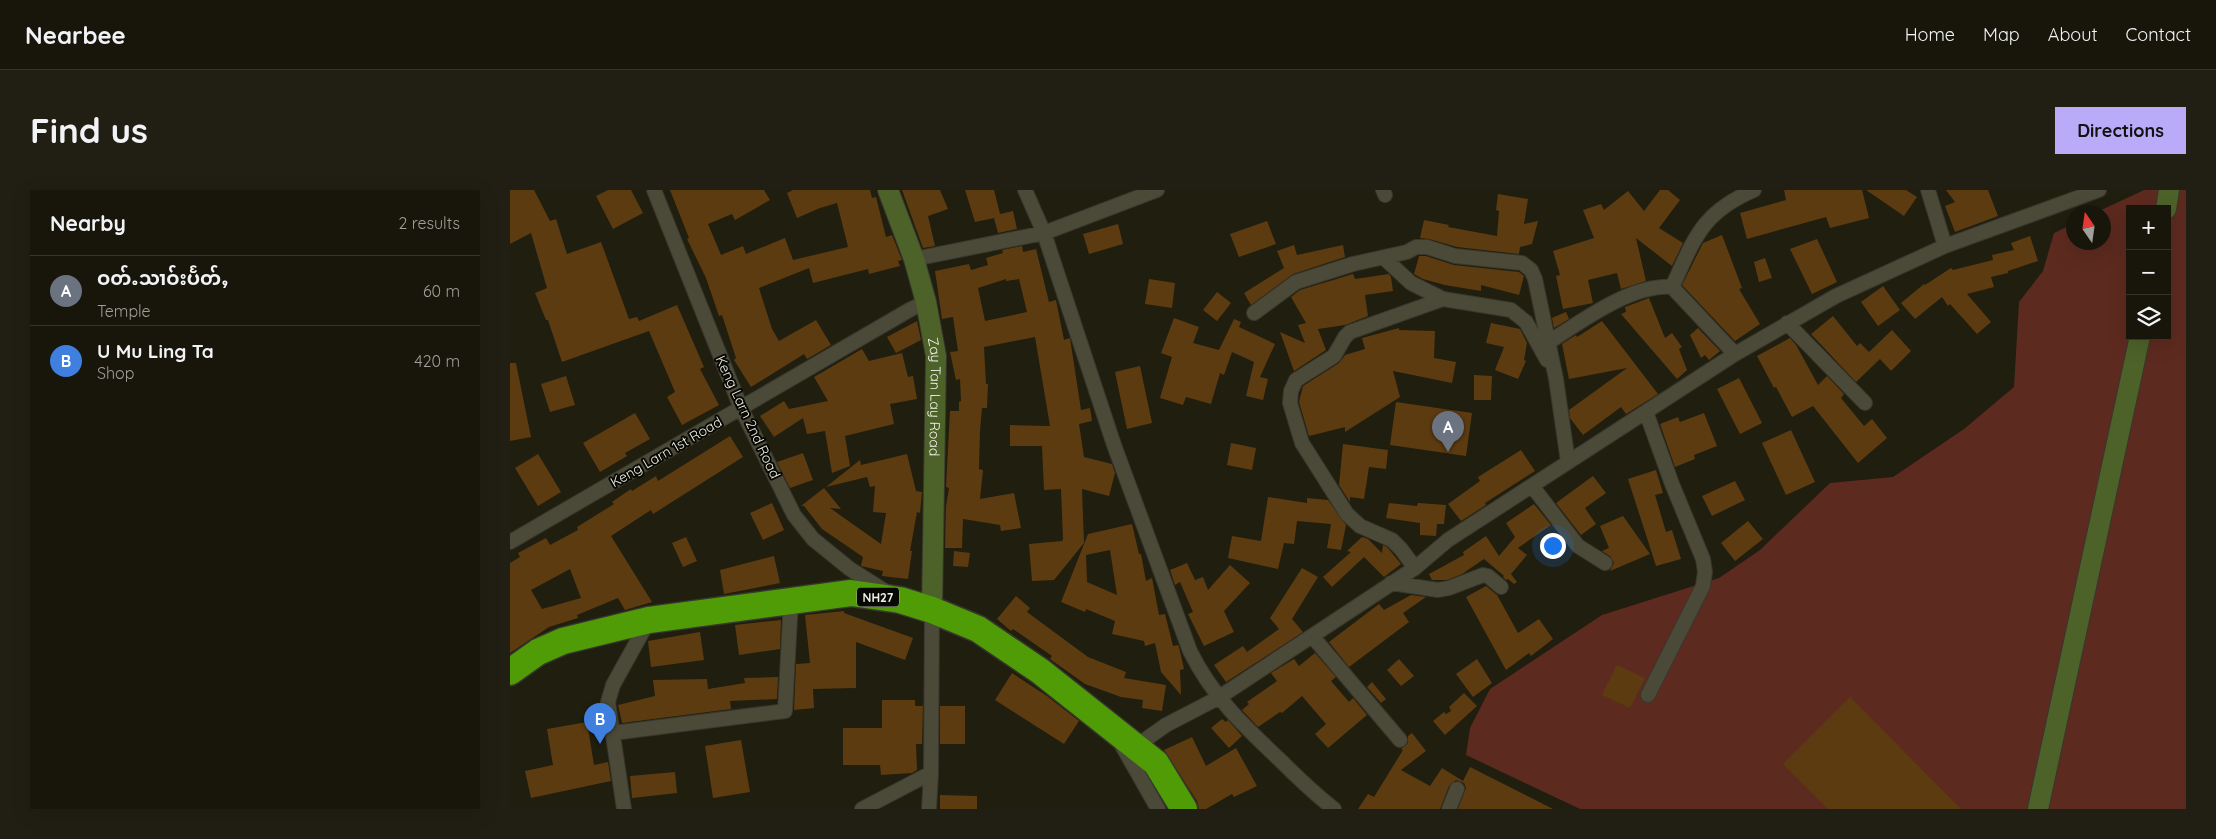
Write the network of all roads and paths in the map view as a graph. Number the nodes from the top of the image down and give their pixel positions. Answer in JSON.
{"nodes":[{"id":1,"x":654,"y":190,"type":"edge"},
{"id":2,"x":888,"y":190,"type":"edge"},
{"id":3,"x":1025,"y":190,"type":"edge"},
{"id":4,"x":1157,"y":190,"type":"edge"},
{"id":5,"x":1754,"y":190,"type":"edge"},
{"id":6,"x":1928,"y":190,"type":"edge"},
{"id":7,"x":2099,"y":190,"type":"edge"},
{"id":8,"x":2170,"y":190,"type":"edge"},
{"id":9,"x":2167,"y":205,"type":"edge"},
{"id":10,"x":1044,"y":234,"type":"junction"},
{"id":11,"x":1945,"y":246,"type":"junction"},
{"id":12,"x":1384,"y":258,"type":"junction"},
{"id":13,"x":914,"y":259,"type":"junction"},
{"id":14,"x":1672,"y":287,"type":"junction"},
{"id":15,"x":1444,"y":299,"type":"junction"},
{"id":16,"x":926,"y":302,"type":"junction"},
{"id":17,"x":1254,"y":313,"type":"dead end"},
{"id":18,"x":1787,"y":323,"type":"junction"},
{"id":19,"x":2139,"y":340,"type":"edge"},
{"id":20,"x":1549,"y":342,"type":"junction"},
{"id":21,"x":1735,"y":354,"type":"junction"},
{"id":22,"x":1556,"y":379,"type":"junction"},
{"id":23,"x":1865,"y":404,"type":"dead end"},
{"id":24,"x":741,"y":408,"type":"junction"},
{"id":25,"x":1646,"y":412,"type":"junction"},
{"id":26,"x":1568,"y":462,"type":"junction"},
{"id":27,"x":1532,"y":486,"type":"junction"},
{"id":28,"x":510,"y":542,"type":"edge"},
{"id":29,"x":1605,"y":563,"type":"dead end"},
{"id":30,"x":1414,"y":568,"type":"junction"},
{"id":31,"x":1391,"y":583,"type":"junction"},
{"id":32,"x":1501,"y":587,"type":"dead end"},
{"id":33,"x":791,"y":600,"type":"junction"},
{"id":34,"x":900,"y":600,"type":"junction"},
{"id":35,"x":932,"y":610,"type":"junction"},
{"id":36,"x":650,"y":620,"type":"junction"},
{"id":37,"x":1312,"y":636,"type":"junction"},
{"id":38,"x":510,"y":672,"type":"edge"},
{"id":39,"x":1648,"y":695,"type":"dead end"},
{"id":40,"x":1218,"y":698,"type":"junction"},
{"id":41,"x":1112,"y":730,"type":"junction"},
{"id":42,"x":614,"y":734,"type":"junction"},
{"id":43,"x":1400,"y":740,"type":"dead end"},
{"id":44,"x":1136,"y":747,"type":"junction"},
{"id":45,"x":931,"y":773,"type":"junction"},
{"id":46,"x":1457,"y":789,"type":"dead end"},
{"id":47,"x":624,"y":809,"type":"edge"},
{"id":48,"x":862,"y":809,"type":"edge"},
{"id":49,"x":929,"y":809,"type":"edge"},
{"id":50,"x":1158,"y":809,"type":"edge"},
{"id":51,"x":1184,"y":809,"type":"edge"},
{"id":52,"x":1334,"y":809,"type":"edge"},
{"id":53,"x":1449,"y":809,"type":"edge"},
{"id":54,"x":2038,"y":809,"type":"edge"}],
"edges":[{"from":1,"to":24,"type":"street","name":"Keng Larn 2nd Road"},
{"from":2,"to":13,"type":"street","name":"Zay Tan Lay Road"},
{"from":3,"to":10,"type":"street"},
{"from":4,"to":10,"type":"street"},
{"from":5,"to":14,"type":"street"},
{"from":6,"to":11,"type":"street"},
{"from":7,"to":11,"type":"street"},
{"from":8,"to":9,"type":"street"},
{"from":10,"to":13,"type":"street"},
{"from":10,"to":40,"type":"street"},
{"from":11,"to":18,"type":"street"},
{"from":12,"to":15,"type":"street"},
{"from":12,"to":17,"type":"street"},
{"from":12,"to":20,"type":"street"},
{"from":13,"to":16,"type":"street","name":"Zay Tan Lay Road"},
{"from":14,"to":20,"type":"street"},
{"from":14,"to":21,"type":"street"},
{"from":15,"to":22,"type":"street"},
{"from":15,"to":30,"type":"street"},
{"from":16,"to":24,"type":"street","name":"Keng Larn 1st Road"},
{"from":16,"to":35,"type":"street","name":"Zay Tan Lay Road"},
{"from":18,"to":21,"type":"street"},
{"from":18,"to":23,"type":"street"},
{"from":19,"to":54,"type":"street"},
{"from":20,"to":22,"type":"street"},
{"from":21,"to":25,"type":"street"},
{"from":22,"to":26,"type":"street"},
{"from":24,"to":28,"type":"street","name":"Keng Larn 1st Road"},
{"from":24,"to":34,"type":"street","name":"Keng Larn 2nd Road"},
{"from":25,"to":26,"type":"street"},
{"from":25,"to":39,"type":"street"},
{"from":26,"to":27,"type":"street"},
{"from":27,"to":29,"type":"street"},
{"from":27,"to":30,"type":"street"},
{"from":30,"to":31,"type":"street"},
{"from":31,"to":32,"type":"street"},
{"from":31,"to":37,"type":"street"},
{"from":33,"to":34,"type":"highway","number":"NH27"},
{"from":33,"to":36,"type":"highway","number":"NH27"},
{"from":33,"to":42,"type":"street"},
{"from":34,"to":35,"type":"highway","number":"NH27"},
{"from":35,"to":41,"type":"highway","number":"NH27"},
{"from":35,"to":45,"type":"street"},
{"from":36,"to":38,"type":"highway","number":"NH27"},
{"from":36,"to":42,"type":"street"},
{"from":37,"to":40,"type":"street"},
{"from":37,"to":43,"type":"street"},
{"from":40,"to":44,"type":"street"},
{"from":40,"to":52,"type":"street"},
{"from":41,"to":44,"type":"highway","number":"NH27"},
{"from":41,"to":50,"type":"street"},
{"from":42,"to":47,"type":"street"},
{"from":44,"to":51,"type":"highway","number":"NH27"},
{"from":45,"to":48,"type":"street"},
{"from":45,"to":49,"type":"street"},
{"from":46,"to":53,"type":"street"}]}
